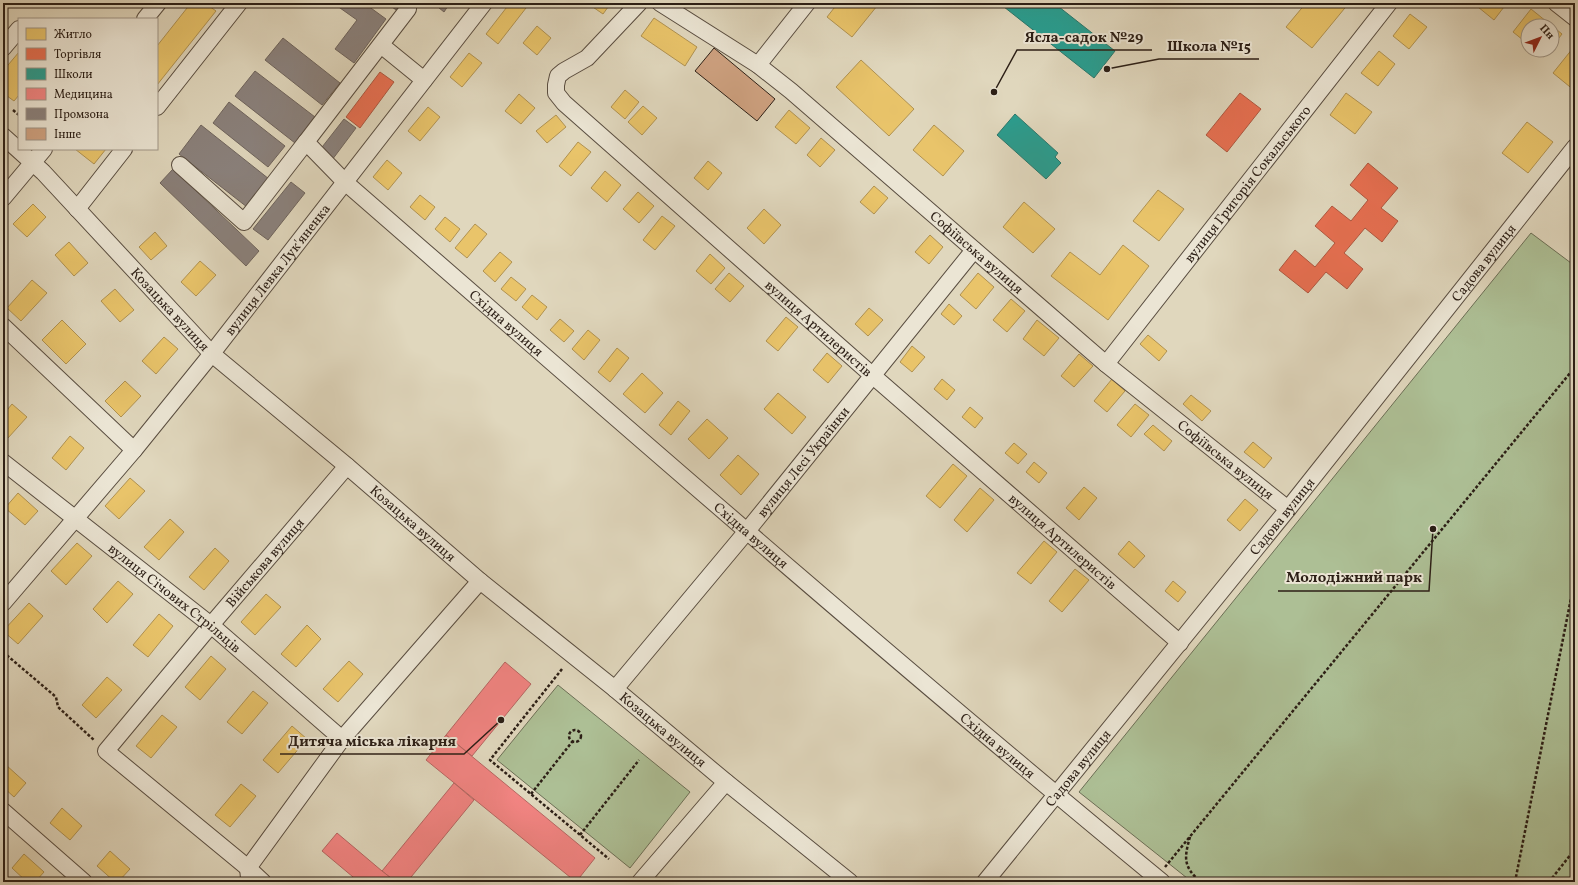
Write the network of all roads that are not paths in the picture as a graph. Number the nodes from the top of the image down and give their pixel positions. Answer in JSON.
{"nodes":[{"id":1,"x":158,"y":3,"type":"edge"},
{"id":2,"x":484,"y":3,"type":"edge"},
{"id":3,"x":639,"y":3,"type":"edge"},
{"id":4,"x":660,"y":3,"type":"edge"},
{"id":5,"x":807,"y":3,"type":"edge"},
{"id":6,"x":1389,"y":3,"type":"edge"},
{"id":7,"x":1556,"y":3,"type":"edge"},
{"id":8,"x":234,"y":5,"type":"edge"},
{"id":9,"x":408,"y":9,"type":"dead end"},
{"id":10,"x":146,"y":18,"type":"edge"},
{"id":11,"x":1575,"y":18,"type":"edge"},
{"id":12,"x":18,"y":30,"type":"edge"},
{"id":13,"x":4,"y":44,"type":"edge"},
{"id":14,"x":381,"y":45,"type":"junction"},
{"id":15,"x":758,"y":65,"type":"junction"},
{"id":16,"x":424,"y":80,"type":"junction"},
{"id":17,"x":158,"y":106,"type":"edge"},
{"id":18,"x":3,"y":136,"type":"edge"},
{"id":19,"x":306,"y":142,"type":"junction"},
{"id":20,"x":1575,"y":147,"type":"edge"},
{"id":21,"x":18,"y":150,"type":"edge"},
{"id":22,"x":19,"y":150,"type":"edge"},
{"id":23,"x":43,"y":150,"type":"edge"},
{"id":24,"x":123,"y":150,"type":"edge"},
{"id":25,"x":33,"y":163,"type":"junction"},
{"id":26,"x":180,"y":165,"type":"dead end"},
{"id":27,"x":346,"y":183,"type":"junction"},
{"id":28,"x":3,"y":198,"type":"edge"},
{"id":29,"x":77,"y":208,"type":"junction"},
{"id":30,"x":974,"y":250,"type":"junction"},
{"id":31,"x":3,"y":326,"type":"edge"},
{"id":32,"x":212,"y":354,"type":"junction"},
{"id":33,"x":1106,"y":364,"type":"junction"},
{"id":34,"x":872,"y":374,"type":"junction"},
{"id":35,"x":134,"y":450,"type":"junction"},
{"id":36,"x":3,"y":462,"type":"edge"},
{"id":37,"x":347,"y":466,"type":"junction"},
{"id":38,"x":1288,"y":509,"type":"junction"},
{"id":39,"x":76,"y":519,"type":"junction"},
{"id":40,"x":747,"y":531,"type":"junction"},
{"id":41,"x":480,"y":581,"type":"junction"},
{"id":42,"x":3,"y":603,"type":"edge"},
{"id":43,"x":211,"y":625,"type":"junction"},
{"id":44,"x":1180,"y":643,"type":"junction"},
{"id":45,"x":615,"y":689,"type":"junction"},
{"id":46,"x":342,"y":739,"type":"junction"},
{"id":47,"x":726,"y":782,"type":"junction"},
{"id":48,"x":1056,"y":795,"type":"junction"},
{"id":49,"x":3,"y":811,"type":"edge"},
{"id":50,"x":249,"y":875,"type":"edge"},
{"id":51,"x":1159,"y":880,"type":"edge"},
{"id":52,"x":84,"y":882,"type":"edge"},
{"id":53,"x":263,"y":882,"type":"edge"},
{"id":54,"x":640,"y":882,"type":"edge"},
{"id":55,"x":850,"y":882,"type":"edge"},
{"id":56,"x":985,"y":882,"type":"edge"}],
"edges":[{"from":1,"to":10,"type":"street"},
{"from":2,"to":16,"type":"street","name":"вулиця Левка Лук'яненка"},
{"from":3,"to":34,"type":"street","name":"вулиця Артилеристів"},
{"from":4,"to":15,"type":"street","name":"Софіївська вулиця"},
{"from":5,"to":15,"type":"street"},
{"from":6,"to":33,"type":"street","name":"вулиця Григорія Сокальського"},
{"from":7,"to":11,"type":"street"},
{"from":8,"to":17,"type":"street"},
{"from":9,"to":14,"type":"street"},
{"from":12,"to":13,"type":"street"},
{"from":14,"to":16,"type":"street"},
{"from":14,"to":19,"type":"street"},
{"from":15,"to":30,"type":"street","name":"Софіївська вулиця"},
{"from":16,"to":27,"type":"street","name":"вулиця Левка Лук'яненка"},
{"from":18,"to":21,"type":"street","name":"Козацька вулиця"},
{"from":19,"to":26,"type":"street"},
{"from":19,"to":27,"type":"street","name":"Східна вулиця"},
{"from":20,"to":38,"type":"street","name":"Садова вулиця"},
{"from":22,"to":25,"type":"street","name":"Козацька вулиця"},
{"from":23,"to":25,"type":"street"},
{"from":24,"to":29,"type":"street"},
{"from":25,"to":28,"type":"street"},
{"from":25,"to":29,"type":"street","name":"Козацька вулиця"},
{"from":27,"to":32,"type":"street","name":"вулиця Левка Лук'яненка"},
{"from":27,"to":40,"type":"street","name":"Східна вулиця"},
{"from":29,"to":32,"type":"street","name":"Козацька вулиця"},
{"from":30,"to":33,"type":"street","name":"Софіївська вулиця"},
{"from":30,"to":34,"type":"street","name":"вулиця Лесі Українки"},
{"from":31,"to":35,"type":"street"},
{"from":32,"to":35,"type":"street","name":"вулиця Левка Лук'яненка"},
{"from":32,"to":37,"type":"street","name":"Козацька вулиця"},
{"from":33,"to":38,"type":"street","name":"Софіївська вулиця"},
{"from":34,"to":40,"type":"street","name":"вулиця Лесі Українки"},
{"from":34,"to":44,"type":"street","name":"вулиця Артилеристів"},
{"from":35,"to":39,"type":"street","name":"вулиця Левка Лук'яненка"},
{"from":36,"to":39,"type":"street","name":"вулиця Січових Стрільців"},
{"from":37,"to":41,"type":"street","name":"Козацька вулиця"},
{"from":37,"to":43,"type":"street","name":"Військова вулиця"},
{"from":38,"to":44,"type":"street","name":"Садова вулиця"},
{"from":39,"to":42,"type":"street","name":"вулиця Левка Лук'яненка"},
{"from":39,"to":43,"type":"street","name":"вулиця Січових Стрільців"},
{"from":40,"to":45,"type":"street","name":"вулиця Лесі Українки"},
{"from":40,"to":48,"type":"street","name":"Східна вулиця"},
{"from":41,"to":45,"type":"street","name":"Козацька вулиця"},
{"from":41,"to":46,"type":"street"},
{"from":43,"to":46,"type":"street","name":"вулиця Січових Стрільців"},
{"from":43,"to":50,"type":"street","name":"Військова вулиця"},
{"from":44,"to":48,"type":"street","name":"Садова вулиця"},
{"from":45,"to":47,"type":"street","name":"Козацька вулиця"},
{"from":46,"to":50,"type":"street"},
{"from":47,"to":54,"type":"street"},
{"from":47,"to":55,"type":"street","name":"Козацька вулиця"},
{"from":48,"to":51,"type":"street","name":"Східна вулиця"},
{"from":48,"to":56,"type":"street","name":"Садова вулиця"},
{"from":49,"to":52,"type":"street"},
{"from":50,"to":53,"type":"street"}]}
